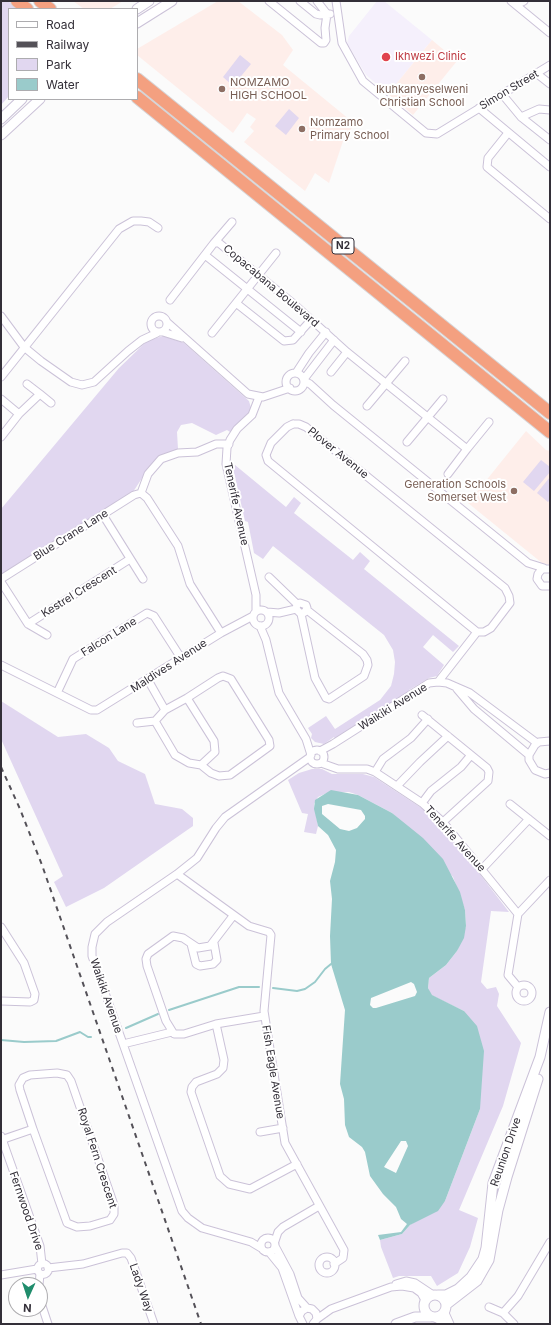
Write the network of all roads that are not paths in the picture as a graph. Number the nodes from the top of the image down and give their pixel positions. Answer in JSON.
{"nodes":[{"id":1,"x":17,"y":1,"type":"edge"},
{"id":2,"x":40,"y":1,"type":"edge"},
{"id":3,"x":149,"y":1,"type":"edge"},
{"id":4,"x":172,"y":1,"type":"edge"},
{"id":5,"x":269,"y":1,"type":"edge"},
{"id":6,"x":300,"y":1,"type":"edge"},
{"id":7,"x":317,"y":1,"type":"edge"},
{"id":8,"x":336,"y":1,"type":"edge"},
{"id":9,"x":524,"y":1,"type":"edge"},
{"id":10,"x":513,"y":3,"type":"edge"},
{"id":11,"x":26,"y":8,"type":"edge"},
{"id":12,"x":49,"y":8,"type":"edge"},
{"id":13,"x":138,"y":8,"type":"edge"},
{"id":14,"x":338,"y":12,"type":"junction"},
{"id":15,"x":327,"y":14,"type":"junction"},
{"id":16,"x":138,"y":22,"type":"edge"},
{"id":17,"x":550,"y":33,"type":"edge"},
{"id":18,"x":550,"y":65,"type":"edge"},
{"id":19,"x":536,"y":73,"type":"junction"},
{"id":20,"x":138,"y":80,"type":"edge"},
{"id":21,"x":550,"y":84,"type":"edge"},
{"id":22,"x":502,"y":94,"type":"junction"},
{"id":23,"x":138,"y":99,"type":"edge"},
{"id":24,"x":21,"y":100,"type":"edge"},
{"id":25,"x":39,"y":100,"type":"edge"},
{"id":26,"x":479,"y":108,"type":"junction"},
{"id":27,"x":550,"y":110,"type":"edge"},
{"id":28,"x":522,"y":117,"type":"junction"},
{"id":29,"x":1,"y":119,"type":"edge"},
{"id":30,"x":508,"y":133,"type":"junction"},
{"id":31,"x":1,"y":135,"type":"edge"},
{"id":32,"x":550,"y":140,"type":"edge"},
{"id":33,"x":550,"y":167,"type":"edge"},
{"id":34,"x":550,"y":219,"type":"edge"},
{"id":35,"x":232,"y":222,"type":"dead end"},
{"id":36,"x":158,"y":228,"type":"dead end"},
{"id":37,"x":214,"y":243,"type":"junction"},
{"id":38,"x":276,"y":253,"type":"dead end"},
{"id":39,"x":205,"y":255,"type":"junction"},
{"id":40,"x":257,"y":275,"type":"junction"},
{"id":41,"x":247,"y":288,"type":"junction"},
{"id":42,"x":170,"y":300,"type":"dead end"},
{"id":43,"x":236,"y":303,"type":"junction"},
{"id":44,"x":1,"y":316,"type":"edge"},
{"id":45,"x":312,"y":320,"type":"junction"},
{"id":46,"x":167,"y":322,"type":"junction"},
{"id":47,"x":150,"y":326,"type":"junction"},
{"id":48,"x":160,"y":332,"type":"junction"},
{"id":49,"x":301,"y":332,"type":"junction"},
{"id":50,"x":326,"y":332,"type":"junction"},
{"id":51,"x":212,"y":333,"type":"dead end"},
{"id":52,"x":184,"y":339,"type":"junction"},
{"id":53,"x":142,"y":340,"type":"junction"},
{"id":54,"x":334,"y":340,"type":"junction"},
{"id":55,"x":24,"y":348,"type":"junction"},
{"id":56,"x":347,"y":352,"type":"junction"},
{"id":57,"x":405,"y":360,"type":"dead end"},
{"id":58,"x":331,"y":372,"type":"dead end"},
{"id":59,"x":296,"y":373,"type":"junction"},
{"id":60,"x":1,"y":377,"type":"edge"},
{"id":61,"x":287,"y":380,"type":"junction"},
{"id":62,"x":303,"y":383,"type":"junction"},
{"id":63,"x":385,"y":383,"type":"junction"},
{"id":64,"x":28,"y":384,"type":"dead end"},
{"id":65,"x":290,"y":388,"type":"junction"},
{"id":66,"x":276,"y":392,"type":"junction"},
{"id":67,"x":40,"y":394,"type":"junction"},
{"id":68,"x":259,"y":397,"type":"junction"},
{"id":69,"x":1,"y":399,"type":"edge"},
{"id":70,"x":443,"y":399,"type":"dead end"},
{"id":71,"x":51,"y":403,"type":"dead end"},
{"id":72,"x":367,"y":406,"type":"dead end"},
{"id":73,"x":550,"y":413,"type":"edge"},
{"id":74,"x":19,"y":414,"type":"junction"},
{"id":75,"x":427,"y":417,"type":"junction"},
{"id":76,"x":489,"y":422,"type":"dead end"},
{"id":77,"x":550,"y":432,"type":"edge"},
{"id":78,"x":1,"y":437,"type":"edge"},
{"id":79,"x":407,"y":442,"type":"dead end"},
{"id":80,"x":229,"y":444,"type":"junction"},
{"id":81,"x":467,"y":449,"type":"junction"},
{"id":82,"x":448,"y":474,"type":"dead end"},
{"id":83,"x":141,"y":493,"type":"junction"},
{"id":84,"x":103,"y":515,"type":"junction"},
{"id":85,"x":130,"y":559,"type":"junction"},
{"id":86,"x":528,"y":562,"type":"junction"},
{"id":87,"x":547,"y":569,"type":"edge"},
{"id":88,"x":537,"y":576,"type":"junction"},
{"id":89,"x":269,"y":577,"type":"dead end"},
{"id":90,"x":143,"y":579,"type":"dead end"},
{"id":91,"x":1,"y":580,"type":"edge"},
{"id":92,"x":550,"y":586,"type":"edge"},
{"id":93,"x":256,"y":595,"type":"junction"},
{"id":94,"x":300,"y":609,"type":"junction"},
{"id":95,"x":254,"y":613,"type":"junction"},
{"id":96,"x":267,"y":616,"type":"junction"},
{"id":97,"x":28,"y":624,"type":"junction"},
{"id":98,"x":240,"y":624,"type":"junction"},
{"id":99,"x":257,"y":625,"type":"junction"},
{"id":100,"x":477,"y":632,"type":"junction"},
{"id":101,"x":220,"y":633,"type":"junction"},
{"id":102,"x":47,"y":635,"type":"dead end"},
{"id":103,"x":266,"y":640,"type":"junction"},
{"id":104,"x":181,"y":658,"type":"junction"},
{"id":105,"x":1,"y":665,"type":"edge"},
{"id":106,"x":148,"y":680,"type":"junction"},
{"id":107,"x":438,"y":682,"type":"junction"},
{"id":108,"x":455,"y":687,"type":"junction"},
{"id":109,"x":57,"y":693,"type":"junction"},
{"id":110,"x":187,"y":698,"type":"junction"},
{"id":111,"x":165,"y":710,"type":"junction"},
{"id":112,"x":155,"y":721,"type":"junction"},
{"id":113,"x":137,"y":723,"type":"dead end"},
{"id":114,"x":448,"y":736,"type":"junction"},
{"id":115,"x":549,"y":740,"type":"edge"},
{"id":116,"x":537,"y":743,"type":"junction"},
{"id":117,"x":471,"y":755,"type":"junction"},
{"id":118,"x":529,"y":755,"type":"junction"},
{"id":119,"x":317,"y":757,"type":"junction"},
{"id":120,"x":201,"y":765,"type":"junction"},
{"id":121,"x":375,"y":772,"type":"junction"},
{"id":122,"x":550,"y":773,"type":"edge"},
{"id":123,"x":397,"y":786,"type":"junction"},
{"id":124,"x":422,"y":803,"type":"junction"},
{"id":125,"x":510,"y":804,"type":"dead end"},
{"id":126,"x":530,"y":819,"type":"junction"},
{"id":127,"x":443,"y":822,"type":"junction"},
{"id":128,"x":550,"y":836,"type":"edge"},
{"id":129,"x":482,"y":869,"type":"junction"},
{"id":130,"x":177,"y":874,"type":"junction"},
{"id":131,"x":550,"y":880,"type":"edge"},
{"id":132,"x":518,"y":914,"type":"junction"},
{"id":133,"x":234,"y":916,"type":"junction"},
{"id":134,"x":1,"y":927,"type":"edge"},
{"id":135,"x":214,"y":943,"type":"junction"},
{"id":136,"x":191,"y":944,"type":"junction"},
{"id":137,"x":518,"y":987,"type":"dead end"},
{"id":138,"x":1,"y":1001,"type":"edge"},
{"id":139,"x":550,"y":1012,"type":"edge"},
{"id":140,"x":264,"y":1016,"type":"junction"},
{"id":141,"x":216,"y":1024,"type":"junction"},
{"id":142,"x":172,"y":1032,"type":"junction"},
{"id":143,"x":550,"y":1042,"type":"edge"},
{"id":144,"x":123,"y":1044,"type":"junction"},
{"id":145,"x":283,"y":1128,"type":"junction"},
{"id":146,"x":34,"y":1129,"type":"junction"},
{"id":147,"x":260,"y":1132,"type":"dead end"},
{"id":148,"x":1,"y":1138,"type":"edge"},
{"id":149,"x":297,"y":1164,"type":"junction"},
{"id":150,"x":319,"y":1206,"type":"junction"},
{"id":151,"x":283,"y":1227,"type":"junction"},
{"id":152,"x":264,"y":1242,"type":"junction"},
{"id":153,"x":550,"y":1242,"type":"edge"},
{"id":154,"x":275,"y":1244,"type":"junction"},
{"id":155,"x":269,"y":1252,"type":"junction"},
{"id":156,"x":334,"y":1264,"type":"dead end"},
{"id":157,"x":45,"y":1266,"type":"junction"},
{"id":158,"x":284,"y":1267,"type":"junction"},
{"id":159,"x":39,"y":1272,"type":"junction"},
{"id":160,"x":1,"y":1275,"type":"edge"},
{"id":161,"x":39,"y":1277,"type":"edge"},
{"id":162,"x":291,"y":1287,"type":"junction"},
{"id":163,"x":391,"y":1287,"type":"junction"},
{"id":164,"x":436,"y":1295,"type":"junction"},
{"id":165,"x":424,"y":1303,"type":"junction"},
{"id":166,"x":489,"y":1307,"type":"dead end"},
{"id":167,"x":310,"y":1309,"type":"junction"},
{"id":168,"x":331,"y":1309,"type":"junction"},
{"id":169,"x":446,"y":1309,"type":"junction"},
{"id":170,"x":503,"y":1313,"type":"junction"},
{"id":171,"x":299,"y":1316,"type":"junction"},
{"id":172,"x":433,"y":1317,"type":"junction"},
{"id":173,"x":415,"y":1318,"type":"junction"},
{"id":174,"x":315,"y":1322,"type":"edge"},
{"id":175,"x":154,"y":1324,"type":"edge"},
{"id":176,"x":303,"y":1324,"type":"edge"},
{"id":177,"x":396,"y":1324,"type":"edge"},
{"id":178,"x":446,"y":1324,"type":"edge"},
{"id":179,"x":450,"y":1324,"type":"edge"},
{"id":180,"x":514,"y":1324,"type":"edge"}],
"edges":[{"from":1,"to":11,"type":"highway"},
{"from":2,"to":12,"type":"highway"},
{"from":3,"to":13,"type":"street"},
{"from":4,"to":16,"type":"street"},
{"from":5,"to":15,"type":"street"},
{"from":6,"to":15,"type":"street"},
{"from":7,"to":15,"type":"street"},
{"from":8,"to":14,"type":"street","name":"Simon Street"},
{"from":9,"to":10,"type":"street"},
{"from":10,"to":17,"type":"street"},
{"from":14,"to":15,"type":"street"},
{"from":14,"to":26,"type":"street","name":"Simon Street"},
{"from":18,"to":19,"type":"street","name":"Simon Street"},
{"from":19,"to":21,"type":"street"},
{"from":19,"to":22,"type":"street","name":"Simon Street"},
{"from":20,"to":73,"type":"highway","number":"N2"},
{"from":22,"to":26,"type":"street","name":"Simon Street"},
{"from":22,"to":28,"type":"street"},
{"from":23,"to":77,"type":"highway","number":"N2"},
{"from":24,"to":29,"type":"street"},
{"from":25,"to":31,"type":"street"},
{"from":26,"to":30,"type":"street"},
{"from":27,"to":28,"type":"street"},
{"from":28,"to":32,"type":"street"},
{"from":30,"to":33,"type":"street"},
{"from":30,"to":34,"type":"street"},
{"from":35,"to":37,"type":"street"},
{"from":36,"to":55,"type":"street"},
{"from":37,"to":39,"type":"street","name":"Copacabana Boulevard"},
{"from":37,"to":40,"type":"street","name":"Copacabana Boulevard"},
{"from":38,"to":40,"type":"street"},
{"from":39,"to":41,"type":"street"},
{"from":39,"to":42,"type":"street","name":"Copacabana Boulevard"},
{"from":40,"to":41,"type":"street"},
{"from":40,"to":45,"type":"street","name":"Copacabana Boulevard"},
{"from":41,"to":43,"type":"street"},
{"from":41,"to":49,"type":"street"},
{"from":43,"to":49,"type":"street"},
{"from":43,"to":51,"type":"street"},
{"from":44,"to":55,"type":"street"},
{"from":45,"to":49,"type":"street"},
{"from":45,"to":50,"type":"street","name":"Copacabana Boulevard"},
{"from":46,"to":47,"type":"street"},
{"from":46,"to":48,"type":"street"},
{"from":46,"to":52,"type":"street"},
{"from":47,"to":48,"type":"street"},
{"from":47,"to":53,"type":"street"},
{"from":48,"to":52,"type":"street"},
{"from":48,"to":53,"type":"street"},
{"from":50,"to":54,"type":"street","name":"Copacabana Boulevard"},
{"from":50,"to":59,"type":"street","name":"Copacabana Boulevard"},
{"from":52,"to":68,"type":"street"},
{"from":53,"to":55,"type":"street"},
{"from":54,"to":56,"type":"street","name":"Copacabana Boulevard"},
{"from":54,"to":62,"type":"street"},
{"from":55,"to":60,"type":"street"},
{"from":56,"to":58,"type":"street"},
{"from":56,"to":63,"type":"street","name":"Copacabana Boulevard"},
{"from":57,"to":63,"type":"street"},
{"from":59,"to":61,"type":"street"},
{"from":59,"to":62,"type":"street"},
{"from":61,"to":65,"type":"street"},
{"from":61,"to":66,"type":"street"},
{"from":62,"to":65,"type":"street"},
{"from":62,"to":86,"type":"street"},
{"from":63,"to":72,"type":"street"},
{"from":63,"to":75,"type":"street","name":"Copacabana Boulevard"},
{"from":64,"to":67,"type":"street"},
{"from":65,"to":66,"type":"street"},
{"from":66,"to":68,"type":"street"},
{"from":67,"to":71,"type":"street"},
{"from":67,"to":74,"type":"street"},
{"from":68,"to":80,"type":"street","name":"Tenerife Avenue"},
{"from":69,"to":74,"type":"street"},
{"from":70,"to":75,"type":"street"},
{"from":74,"to":78,"type":"street"},
{"from":75,"to":79,"type":"street"},
{"from":75,"to":81,"type":"street","name":"Copacabana Boulevard"},
{"from":76,"to":81,"type":"street"},
{"from":80,"to":83,"type":"street"},
{"from":80,"to":93,"type":"street","name":"Tenerife Avenue"},
{"from":81,"to":82,"type":"street"},
{"from":83,"to":84,"type":"street","name":"Blue Crane Lane"},
{"from":83,"to":101,"type":"street"},
{"from":84,"to":85,"type":"street"},
{"from":84,"to":91,"type":"street","name":"Blue Crane Lane"},
{"from":85,"to":90,"type":"street"},
{"from":85,"to":97,"type":"street","name":"Kestrel Crescent"},
{"from":86,"to":87,"type":"street"},
{"from":86,"to":88,"type":"street"},
{"from":87,"to":88,"type":"street"},
{"from":88,"to":92,"type":"street"},
{"from":89,"to":94,"type":"street"},
{"from":91,"to":97,"type":"street","name":"Kestrel Crescent"},
{"from":93,"to":95,"type":"street","name":"Tenerife Avenue"},
{"from":93,"to":96,"type":"street","name":"Tenerife Avenue"},
{"from":94,"to":94,"type":"street"},
{"from":94,"to":96,"type":"street"},
{"from":95,"to":96,"type":"street"},
{"from":95,"to":98,"type":"street","name":"Maldives Avenue"},
{"from":95,"to":99,"type":"street","name":"Tenerife Avenue"},
{"from":96,"to":99,"type":"street"},
{"from":96,"to":103,"type":"street"},
{"from":97,"to":102,"type":"street","name":"Kestrel Crescent"},
{"from":98,"to":99,"type":"street","name":"Maldives Avenue"},
{"from":98,"to":101,"type":"street","name":"Maldives Avenue"},
{"from":99,"to":103,"type":"street"},
{"from":100,"to":100,"type":"street","name":"Plover Avenue"},
{"from":100,"to":107,"type":"street","name":"Plover Avenue"},
{"from":101,"to":104,"type":"street","name":"Maldives Avenue"},
{"from":103,"to":119,"type":"street"},
{"from":104,"to":106,"type":"street","name":"Maldives Avenue"},
{"from":104,"to":109,"type":"street","name":"Falcon Lane"},
{"from":105,"to":109,"type":"street"},
{"from":106,"to":109,"type":"street","name":"Maldives Avenue"},
{"from":106,"to":111,"type":"street"},
{"from":107,"to":108,"type":"street","name":"Waikiki Avenue"},
{"from":107,"to":119,"type":"street","name":"Waikiki Avenue"},
{"from":108,"to":116,"type":"street","name":"Waikiki Avenue"},
{"from":108,"to":118,"type":"street"},
{"from":110,"to":111,"type":"street"},
{"from":110,"to":120,"type":"street"},
{"from":110,"to":120,"type":"street"},
{"from":111,"to":112,"type":"street"},
{"from":112,"to":113,"type":"street"},
{"from":112,"to":120,"type":"street"},
{"from":114,"to":117,"type":"street"},
{"from":114,"to":121,"type":"street"},
{"from":114,"to":123,"type":"street"},
{"from":115,"to":116,"type":"street"},
{"from":116,"to":118,"type":"street"},
{"from":117,"to":124,"type":"street"},
{"from":117,"to":127,"type":"street"},
{"from":118,"to":122,"type":"street"},
{"from":119,"to":121,"type":"street","name":"Tenerife Avenue"},
{"from":119,"to":130,"type":"street","name":"Waikiki Avenue"},
{"from":121,"to":123,"type":"street","name":"Tenerife Avenue"},
{"from":123,"to":124,"type":"street","name":"Tenerife Avenue"},
{"from":124,"to":127,"type":"street","name":"Tenerife Avenue"},
{"from":125,"to":126,"type":"street"},
{"from":126,"to":128,"type":"street"},
{"from":126,"to":129,"type":"street"},
{"from":127,"to":129,"type":"street","name":"Tenerife Avenue"},
{"from":129,"to":132,"type":"street","name":"Tenerife Avenue"},
{"from":130,"to":133,"type":"street"},
{"from":130,"to":144,"type":"street","name":"Waikiki Avenue"},
{"from":131,"to":132,"type":"street"},
{"from":132,"to":137,"type":"street"},
{"from":133,"to":135,"type":"street"},
{"from":133,"to":140,"type":"street","name":"Fish Eagle Avenue"},
{"from":134,"to":138,"type":"street"},
{"from":135,"to":136,"type":"street"},
{"from":135,"to":136,"type":"street"},
{"from":136,"to":142,"type":"street"},
{"from":139,"to":164,"type":"street","name":"Reunion Drive"},
{"from":140,"to":141,"type":"street"},
{"from":140,"to":145,"type":"street","name":"Fish Eagle Avenue"},
{"from":141,"to":142,"type":"street"},
{"from":141,"to":149,"type":"street"},
{"from":142,"to":144,"type":"street"},
{"from":143,"to":169,"type":"street","name":"Reunion Drive"},
{"from":144,"to":152,"type":"street","name":"Waikiki Avenue"},
{"from":145,"to":147,"type":"street","name":"Fish Eagle Avenue"},
{"from":145,"to":149,"type":"street","name":"Fish Eagle Avenue"},
{"from":146,"to":146,"type":"street","name":"Royal Fern Crescent"},
{"from":146,"to":148,"type":"street"},
{"from":148,"to":157,"type":"street","name":"Fernwood Drive"},
{"from":149,"to":150,"type":"street","name":"Fish Eagle Avenue"},
{"from":150,"to":151,"type":"street"},
{"from":150,"to":156,"type":"street","name":"Fish Eagle Avenue"},
{"from":151,"to":152,"type":"street"},
{"from":151,"to":154,"type":"street"},
{"from":152,"to":154,"type":"street"},
{"from":152,"to":155,"type":"street"},
{"from":153,"to":170,"type":"street"},
{"from":154,"to":155,"type":"street"},
{"from":154,"to":158,"type":"street"},
{"from":155,"to":158,"type":"street"},
{"from":157,"to":159,"type":"street"},
{"from":157,"to":175,"type":"street","name":"Lady Way"},
{"from":158,"to":162,"type":"street"},
{"from":159,"to":160,"type":"street"},
{"from":159,"to":161,"type":"street"},
{"from":162,"to":167,"type":"street"},
{"from":162,"to":171,"type":"street"},
{"from":163,"to":164,"type":"street"},
{"from":163,"to":165,"type":"street"},
{"from":163,"to":168,"type":"street"},
{"from":164,"to":165,"type":"street"},
{"from":164,"to":169,"type":"street"},
{"from":165,"to":172,"type":"street"},
{"from":165,"to":173,"type":"street"},
{"from":166,"to":170,"type":"street"},
{"from":167,"to":168,"type":"street"},
{"from":167,"to":171,"type":"street"},
{"from":167,"to":174,"type":"street"},
{"from":168,"to":174,"type":"street"},
{"from":169,"to":172,"type":"street"},
{"from":169,"to":179,"type":"street"},
{"from":170,"to":180,"type":"street"},
{"from":171,"to":176,"type":"street"},
{"from":172,"to":173,"type":"street"},
{"from":172,"to":178,"type":"street"},
{"from":173,"to":177,"type":"street"}]}
